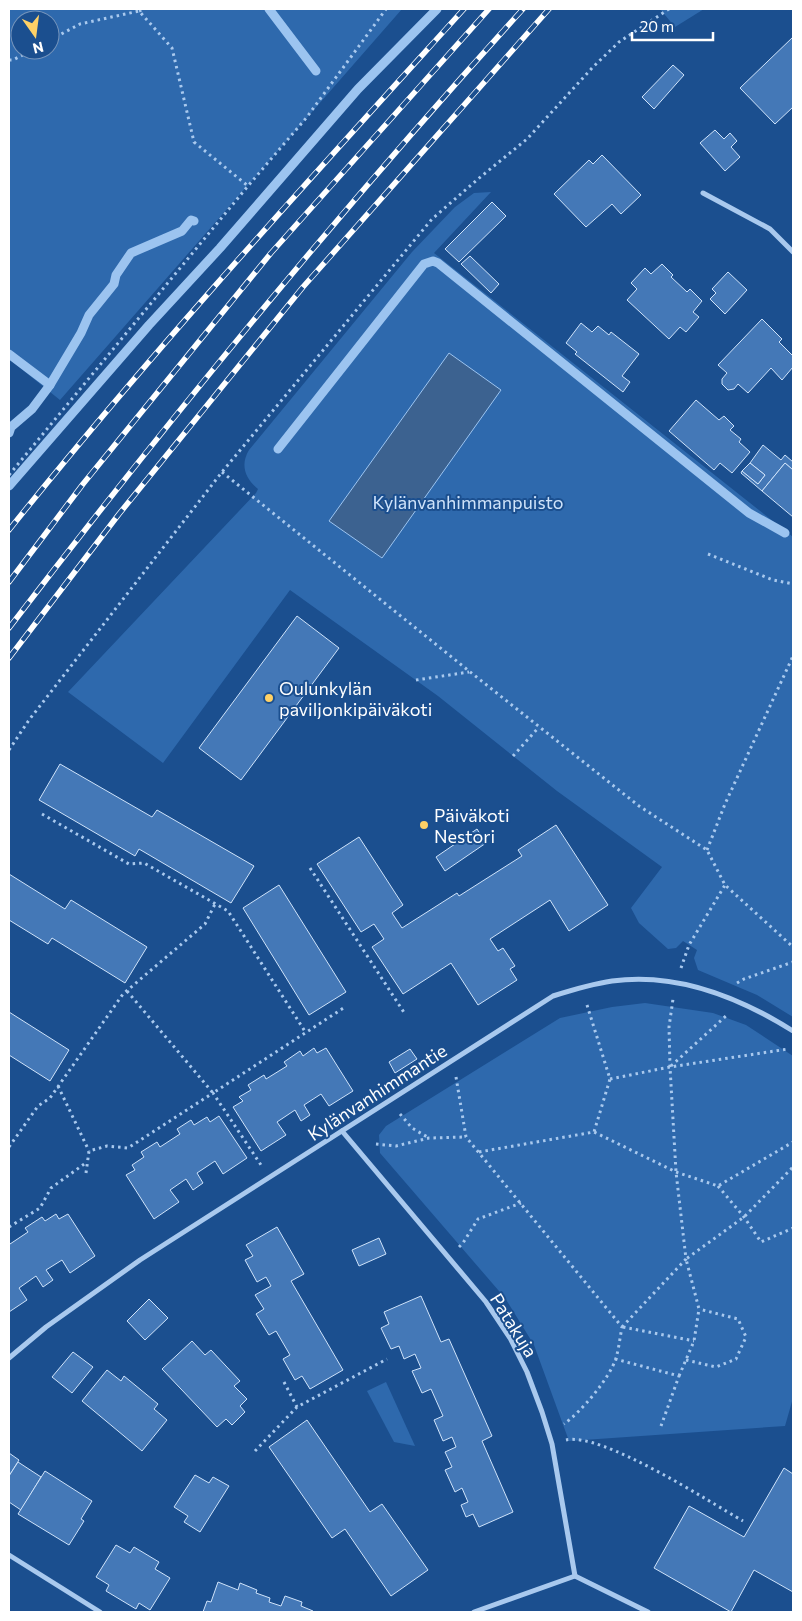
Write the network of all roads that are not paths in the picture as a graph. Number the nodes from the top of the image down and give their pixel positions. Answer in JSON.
{"nodes":[{"id":1,"x":703,"y":193,"type":"dead end"},
{"id":2,"x":793,"y":252,"type":"edge"},
{"id":3,"x":793,"y":1031,"type":"edge"},
{"id":4,"x":342,"y":1131,"type":"junction"},
{"id":5,"x":9,"y":1358,"type":"edge"},
{"id":6,"x":9,"y":1555,"type":"edge"},
{"id":7,"x":575,"y":1576,"type":"junction"},
{"id":8,"x":100,"y":1612,"type":"edge"},
{"id":9,"x":474,"y":1612,"type":"edge"},
{"id":10,"x":648,"y":1612,"type":"edge"}],
"edges":[{"from":1,"to":2,"type":"street"},
{"from":3,"to":4,"type":"street","name":"Kylänvanhimmantie"},
{"from":4,"to":5,"type":"street","name":"Kylänvanhimmantie"},
{"from":4,"to":7,"type":"street","name":"Patakuja"},
{"from":6,"to":8,"type":"street"},
{"from":7,"to":9,"type":"street"},
{"from":7,"to":10,"type":"street"}]}
